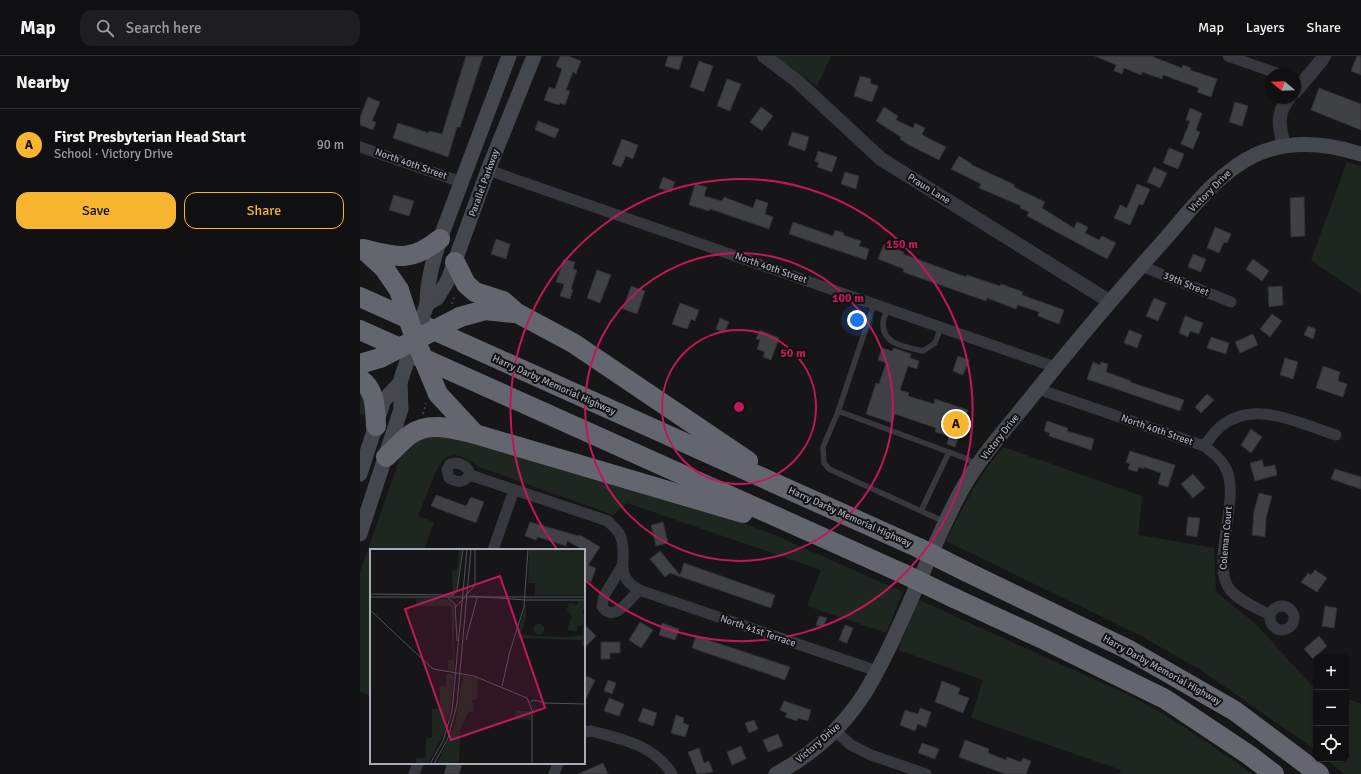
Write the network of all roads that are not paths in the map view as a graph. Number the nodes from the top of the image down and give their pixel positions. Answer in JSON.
{"nodes":[{"id":1,"x":509,"y":56,"type":"edge"},
{"id":2,"x":534,"y":56,"type":"edge"},
{"id":3,"x":764,"y":56,"type":"edge"},
{"id":4,"x":1228,"y":56,"type":"edge"},
{"id":5,"x":1324,"y":56,"type":"edge"},
{"id":6,"x":1265,"y":69,"type":"edge"},
{"id":7,"x":1301,"y":81,"type":"edge"},
{"id":8,"x":1284,"y":104,"type":"edge"},
{"id":9,"x":1284,"y":145,"type":"junction"},
{"id":10,"x":360,"y":147,"type":"edge"},
{"id":11,"x":1361,"y":154,"type":"edge"},
{"id":12,"x":488,"y":170,"type":"junction"},
{"id":13,"x":461,"y":182,"type":"junction"},
{"id":14,"x":440,"y":239,"type":"junction"},
{"id":15,"x":361,"y":248,"type":"edge"},
{"id":16,"x":455,"y":262,"type":"junction"},
{"id":17,"x":1141,"y":266,"type":"junction"},
{"id":18,"x":360,"y":298,"type":"edge"},
{"id":19,"x":1110,"y":301,"type":"junction"},
{"id":20,"x":1231,"y":302,"type":"dead end"},
{"id":21,"x":874,"y":303,"type":"junction"},
{"id":22,"x":428,"y":304,"type":"junction"},
{"id":23,"x":888,"y":308,"type":"junction"},
{"id":24,"x":518,"y":313,"type":"junction"},
{"id":25,"x":941,"y":326,"type":"junction"},
{"id":26,"x":360,"y":330,"type":"edge"},
{"id":27,"x":415,"y":339,"type":"junction"},
{"id":28,"x":360,"y":364,"type":"edge"},
{"id":29,"x":1055,"y":367,"type":"junction"},
{"id":30,"x":401,"y":378,"type":"junction"},
{"id":31,"x":360,"y":379,"type":"edge"},
{"id":32,"x":1038,"y":389,"type":"junction"},
{"id":33,"x":838,"y":411,"type":"junction"},
{"id":34,"x":376,"y":426,"type":"junction"},
{"id":35,"x":475,"y":434,"type":"junction"},
{"id":36,"x":1336,"y":435,"type":"dead end"},
{"id":37,"x":1204,"y":446,"type":"junction"},
{"id":38,"x":949,"y":452,"type":"junction"},
{"id":39,"x":386,"y":457,"type":"junction"},
{"id":40,"x":977,"y":466,"type":"junction"},
{"id":41,"x":360,"y":474,"type":"edge"},
{"id":42,"x":470,"y":475,"type":"dead end"},
{"id":43,"x":514,"y":490,"type":"junction"},
{"id":44,"x":795,"y":493,"type":"junction"},
{"id":45,"x":921,"y":511,"type":"junction"},
{"id":46,"x":945,"y":522,"type":"junction"},
{"id":47,"x":812,"y":533,"type":"junction"},
{"id":48,"x":360,"y":534,"type":"edge"},
{"id":49,"x":493,"y":549,"type":"edge"},
{"id":50,"x":622,"y":566,"type":"junction"},
{"id":51,"x":639,"y":590,"type":"junction"},
{"id":52,"x":1270,"y":615,"type":"dead end"},
{"id":53,"x":877,"y":671,"type":"junction"},
{"id":54,"x":585,"y":730,"type":"edge"},
{"id":55,"x":835,"y":730,"type":"junction"},
{"id":56,"x":418,"y":764,"type":"edge"},
{"id":57,"x":558,"y":764,"type":"edge"},
{"id":58,"x":414,"y":774,"type":"edge"},
{"id":59,"x":554,"y":774,"type":"edge"},
{"id":60,"x":672,"y":774,"type":"edge"},
{"id":61,"x":776,"y":774,"type":"edge"},
{"id":62,"x":925,"y":774,"type":"edge"},
{"id":63,"x":1274,"y":774,"type":"edge"},
{"id":64,"x":1319,"y":774,"type":"edge"}],
"edges":[{"from":1,"to":13,"type":"main road","name":"Parallel Parkway"},
{"from":2,"to":12,"type":"main road","name":"Parallel Parkway"},
{"from":3,"to":19,"type":"street","name":"Praun Lane"},
{"from":4,"to":6,"type":"street"},
{"from":5,"to":7,"type":"street"},
{"from":8,"to":9,"type":"street"},
{"from":9,"to":11,"type":"main road"},
{"from":9,"to":17,"type":"main road","name":"Victory Drive"},
{"from":10,"to":13,"type":"street","name":"North 40th Street"},
{"from":12,"to":16,"type":"main road","name":"Parallel Parkway"},
{"from":12,"to":21,"type":"street","name":"North 40th Street"},
{"from":13,"to":14,"type":"main road","name":"Parallel Parkway"},
{"from":14,"to":15,"type":"highway"},
{"from":14,"to":22,"type":"main road","name":"Parallel Parkway"},
{"from":15,"to":27,"type":"highway","bridge":true},
{"from":16,"to":22,"type":"main road","name":"Parallel Parkway"},
{"from":16,"to":24,"type":"highway"},
{"from":17,"to":19,"type":"main road","name":"Victory Drive"},
{"from":17,"to":20,"type":"street","name":"39th Street"},
{"from":18,"to":44,"type":"highway","name":"Harry Darby Memorial Highway"},
{"from":19,"to":29,"type":"main road","name":"Victory Drive"},
{"from":21,"to":23,"type":"street","name":"North 40th Street"},
{"from":21,"to":33,"type":"lane"},
{"from":22,"to":27,"type":"main road","name":"Parallel Parkway","bridge":true},
{"from":23,"to":25,"type":"street","name":"North 40th Street"},
{"from":23,"to":25,"type":"lane"},
{"from":24,"to":27,"type":"highway","bridge":true},
{"from":24,"to":44,"type":"highway"},
{"from":25,"to":29,"type":"street","name":"North 40th Street"},
{"from":26,"to":47,"type":"highway"},
{"from":27,"to":28,"type":"highway","bridge":true},
{"from":27,"to":30,"type":"main road","name":"Parallel Parkway","bridge":true},
{"from":27,"to":35,"type":"highway","bridge":true},
{"from":29,"to":32,"type":"main road","name":"Victory Drive"},
{"from":30,"to":34,"type":"main road","name":"Parallel Parkway"},
{"from":30,"to":39,"type":"main road","name":"Parallel Parkway"},
{"from":31,"to":34,"type":"highway"},
{"from":32,"to":37,"type":"street","name":"North 40th Street"},
{"from":32,"to":40,"type":"main road","name":"Victory Drive"},
{"from":33,"to":38,"type":"lane"},
{"from":33,"to":45,"type":"lane"},
{"from":34,"to":41,"type":"main road","name":"Parallel Parkway"},
{"from":35,"to":39,"type":"highway"},
{"from":35,"to":47,"type":"highway"},
{"from":36,"to":37,"type":"street","name":"North 40th Street"},
{"from":37,"to":52,"type":"street","name":"Coleman Court"},
{"from":38,"to":40,"type":"lane"},
{"from":38,"to":45,"type":"lane"},
{"from":39,"to":48,"type":"main road","name":"Parallel Parkway"},
{"from":40,"to":46,"type":"main road","name":"Victory Drive"},
{"from":42,"to":43,"type":"street","name":"North 41st Terrace"},
{"from":43,"to":49,"type":"street"},
{"from":43,"to":50,"type":"street","name":"North 41st Terrace"},
{"from":44,"to":64,"type":"highway","name":"Harry Darby Memorial Highway","bridge":true},
{"from":45,"to":46,"type":"lane"},
{"from":46,"to":53,"type":"main road","name":"Victory Drive"},
{"from":47,"to":63,"type":"highway","bridge":true},
{"from":50,"to":51,"type":"street","name":"North 41st Terrace"},
{"from":50,"to":51,"type":"street","name":"North 41st Terrace"},
{"from":51,"to":53,"type":"street","name":"North 41st Terrace"},
{"from":53,"to":55,"type":"main road","name":"Victory Drive"},
{"from":54,"to":60,"type":"street"},
{"from":55,"to":61,"type":"main road","name":"Victory Drive"},
{"from":55,"to":62,"type":"street"},
{"from":56,"to":58,"type":"street"},
{"from":57,"to":59,"type":"street"}]}
